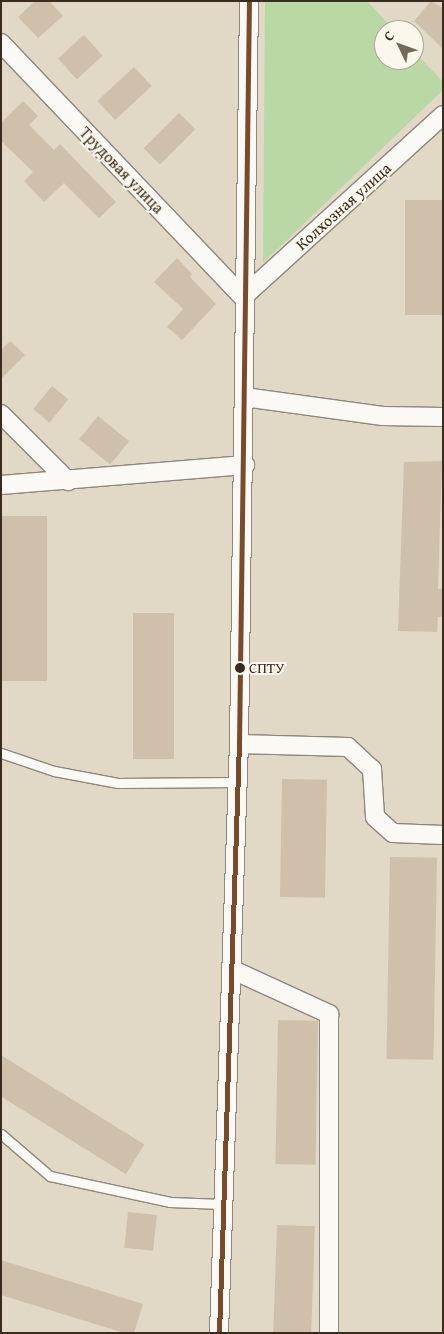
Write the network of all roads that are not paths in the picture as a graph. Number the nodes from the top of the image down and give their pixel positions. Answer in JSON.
{"nodes":[{"id":1,"x":248,"y":1,"type":"edge"},
{"id":2,"x":1,"y":43,"type":"edge"},
{"id":3,"x":443,"y":116,"type":"edge"},
{"id":4,"x":243,"y":297,"type":"junction"},
{"id":5,"x":244,"y":397,"type":"junction"},
{"id":6,"x":1,"y":414,"type":"edge"},
{"id":7,"x":443,"y":416,"type":"edge"},
{"id":8,"x":245,"y":465,"type":"junction"},
{"id":9,"x":68,"y":481,"type":"junction"},
{"id":10,"x":1,"y":485,"type":"edge"},
{"id":11,"x":239,"y":744,"type":"junction"},
{"id":12,"x":1,"y":753,"type":"edge"},
{"id":13,"x":238,"y":782,"type":"junction"},
{"id":14,"x":443,"y":835,"type":"edge"},
{"id":15,"x":233,"y":970,"type":"junction"},
{"id":16,"x":1,"y":1134,"type":"edge"},
{"id":17,"x":222,"y":1204,"type":"junction"},
{"id":18,"x":219,"y":1333,"type":"edge"},
{"id":19,"x":329,"y":1333,"type":"edge"}],
"edges":[{"from":1,"to":4,"type":"street"},
{"from":2,"to":4,"type":"street","name":"Трудовая улица"},
{"from":3,"to":4,"type":"street","name":"Колхозная улица"},
{"from":4,"to":5,"type":"street"},
{"from":5,"to":7,"type":"street"},
{"from":5,"to":8,"type":"street"},
{"from":6,"to":9,"type":"street"},
{"from":8,"to":9,"type":"street"},
{"from":8,"to":11,"type":"street"},
{"from":9,"to":10,"type":"street"},
{"from":11,"to":13,"type":"street"},
{"from":11,"to":14,"type":"street"},
{"from":12,"to":13,"type":"lane"},
{"from":13,"to":15,"type":"street"},
{"from":15,"to":17,"type":"street"},
{"from":15,"to":19,"type":"street"},
{"from":16,"to":17,"type":"lane"},
{"from":17,"to":18,"type":"street"}]}
